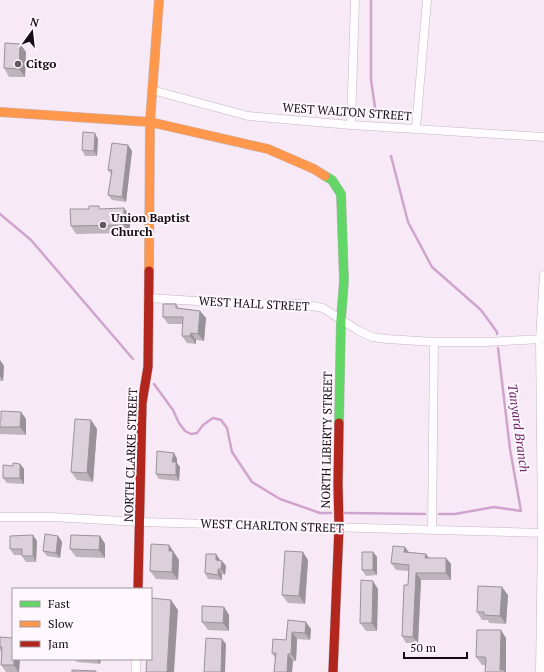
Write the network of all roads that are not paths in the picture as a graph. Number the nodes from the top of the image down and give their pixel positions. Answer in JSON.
{"nodes":[{"id":1,"x":159,"y":0,"type":"edge"},
{"id":2,"x":355,"y":0,"type":"edge"},
{"id":3,"x":427,"y":0,"type":"edge"},
{"id":4,"x":152,"y":90,"type":"junction"},
{"id":5,"x":0,"y":112,"type":"edge"},
{"id":6,"x":150,"y":122,"type":"junction"},
{"id":7,"x":351,"y":125,"type":"junction"},
{"id":8,"x":416,"y":128,"type":"junction"},
{"id":9,"x":544,"y":137,"type":"edge"},
{"id":10,"x":544,"y":275,"type":"edge"},
{"id":11,"x":148,"y":298,"type":"junction"},
{"id":12,"x":342,"y":319,"type":"junction"},
{"id":13,"x":542,"y":339,"type":"edge"},
{"id":14,"x":434,"y":342,"type":"junction"},
{"id":15,"x":0,"y":517,"type":"edge"},
{"id":16,"x":140,"y":522,"type":"junction"},
{"id":17,"x":338,"y":528,"type":"junction"},
{"id":18,"x":432,"y":530,"type":"junction"},
{"id":19,"x":543,"y":533,"type":"edge"},
{"id":20,"x":138,"y":588,"type":"edge"},
{"id":21,"x":136,"y":660,"type":"edge"},
{"id":22,"x":136,"y":672,"type":"edge"},
{"id":23,"x":333,"y":672,"type":"edge"},
{"id":24,"x":540,"y":672,"type":"edge"}],
"edges":[{"from":1,"to":4,"type":"street"},
{"from":2,"to":7,"type":"street"},
{"from":3,"to":8,"type":"street"},
{"from":4,"to":6,"type":"street"},
{"from":4,"to":7,"type":"street","name":"WEST WALTON STREET"},
{"from":5,"to":6,"type":"street"},
{"from":6,"to":11,"type":"street","name":"NORTH CLARKE STREET"},
{"from":6,"to":12,"type":"street","name":"NORTH LIBERTY STREET"},
{"from":7,"to":8,"type":"street","name":"WEST WALTON STREET"},
{"from":8,"to":9,"type":"street","name":"WEST WALTON STREET"},
{"from":10,"to":13,"type":"street"},
{"from":11,"to":12,"type":"street","name":"WEST HALL STREET"},
{"from":11,"to":16,"type":"street","name":"NORTH CLARKE STREET"},
{"from":12,"to":14,"type":"street","name":"WEST HALL STREET"},
{"from":12,"to":17,"type":"street","name":"NORTH LIBERTY STREET"},
{"from":13,"to":14,"type":"street","name":"WEST HALL STREET"},
{"from":13,"to":19,"type":"street"},
{"from":14,"to":18,"type":"street"},
{"from":15,"to":16,"type":"street","name":"WEST CHARLTON STREET"},
{"from":16,"to":17,"type":"street","name":"WEST CHARLTON STREET"},
{"from":16,"to":20,"type":"street","name":"NORTH CLARKE STREET"},
{"from":17,"to":18,"type":"street","name":"WEST CHARLTON STREET"},
{"from":17,"to":23,"type":"street","name":"NORTH LIBERTY STREET"},
{"from":18,"to":19,"type":"street","name":"WEST CHARLTON STREET"},
{"from":19,"to":24,"type":"street"},
{"from":21,"to":22,"type":"street"}]}
